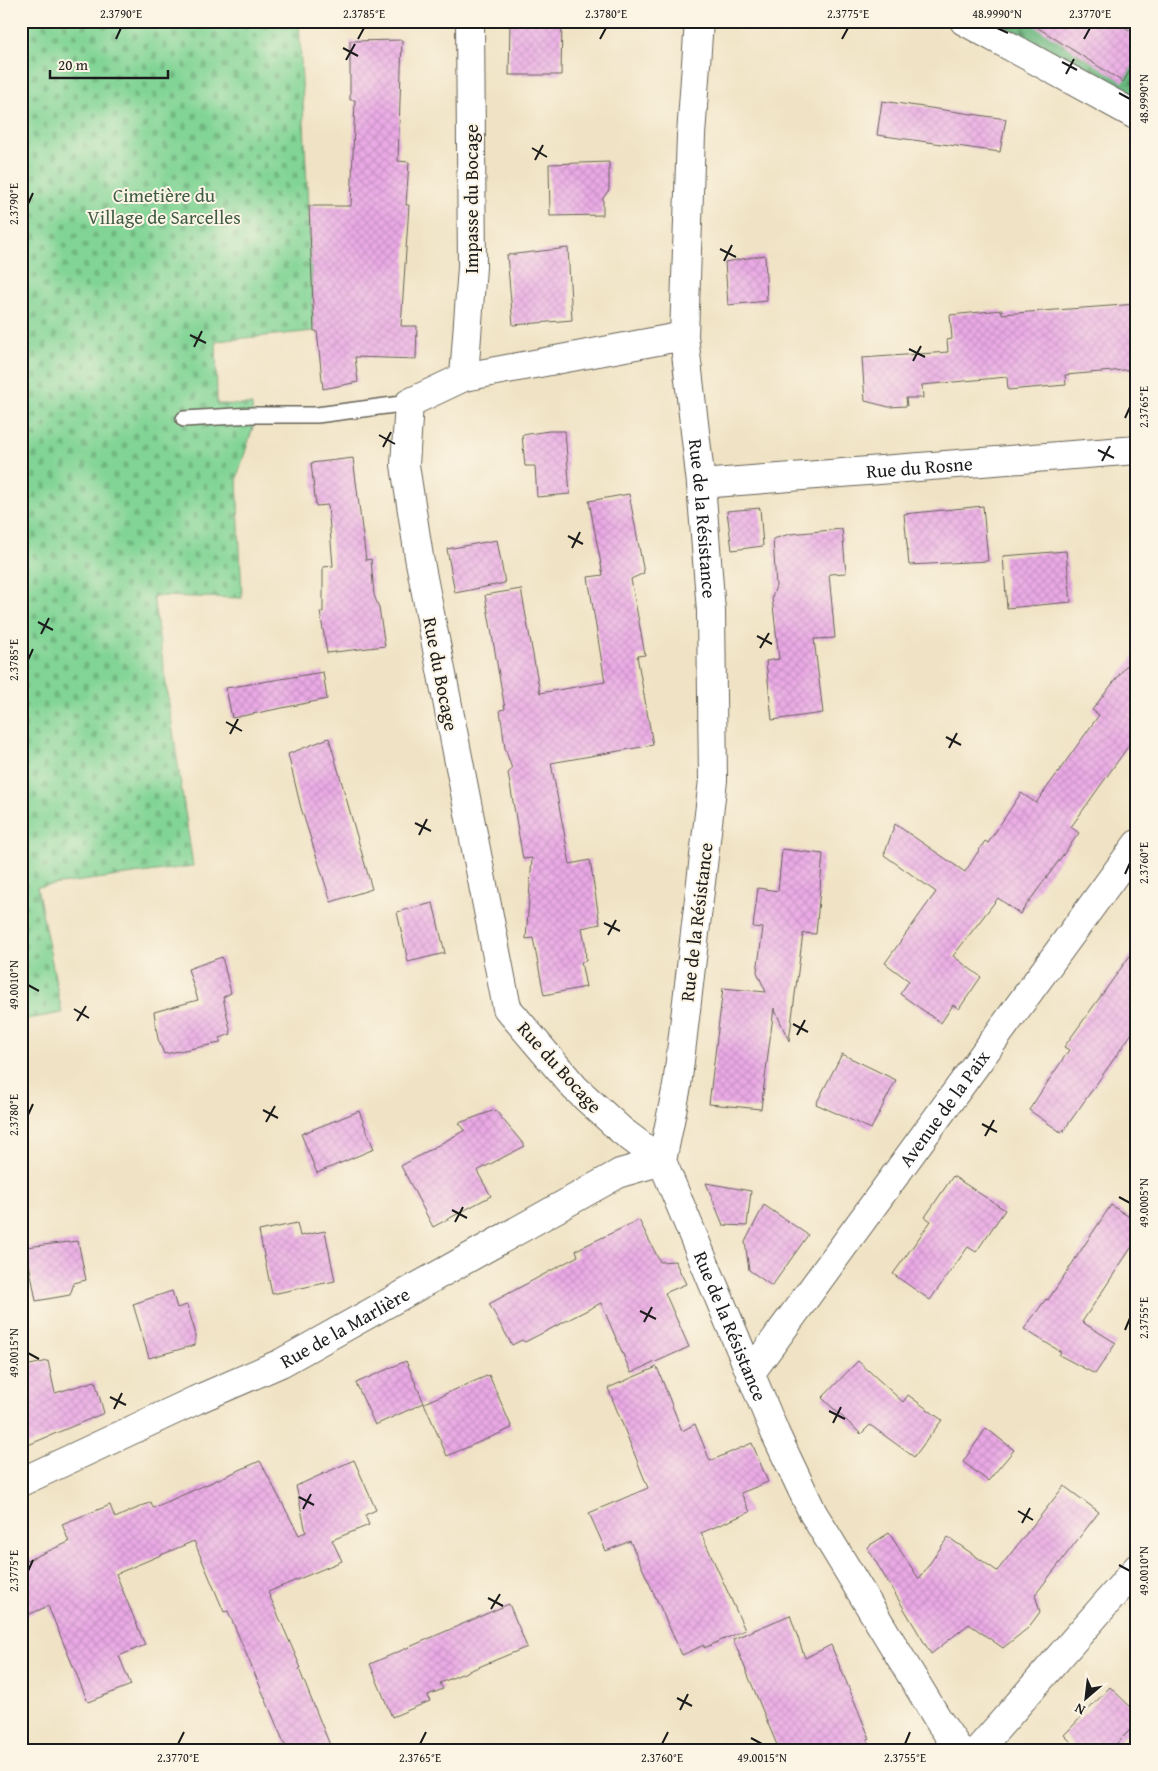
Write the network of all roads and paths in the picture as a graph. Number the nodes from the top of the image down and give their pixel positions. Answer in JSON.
{"nodes":[{"id":1,"x":470,"y":21,"type":"edge"},
{"id":2,"x":700,"y":21,"type":"edge"},
{"id":3,"x":964,"y":21,"type":"edge"},
{"id":4,"x":1137,"y":116,"type":"edge"},
{"id":5,"x":684,"y":336,"type":"junction"},
{"id":6,"x":464,"y":377,"type":"junction"},
{"id":7,"x":409,"y":403,"type":"junction"},
{"id":8,"x":184,"y":419,"type":"dead end"},
{"id":9,"x":1137,"y":450,"type":"edge"},
{"id":10,"x":701,"y":484,"type":"junction"},
{"id":11,"x":1137,"y":844,"type":"edge"},
{"id":12,"x":662,"y":1161,"type":"junction"},
{"id":13,"x":750,"y":1374,"type":"junction"},
{"id":14,"x":21,"y":1482,"type":"edge"},
{"id":15,"x":1137,"y":1568,"type":"edge"},
{"id":16,"x":959,"y":1750,"type":"edge"},
{"id":17,"x":978,"y":1750,"type":"edge"}],
"edges":[{"from":1,"to":6,"type":"street","name":"Impasse du Bocage"},
{"from":2,"to":5,"type":"street","name":"Rue de la Résistance"},
{"from":3,"to":4,"type":"street"},
{"from":5,"to":6,"type":"street"},
{"from":5,"to":10,"type":"street","name":"Rue de la Résistance"},
{"from":6,"to":7,"type":"street"},
{"from":7,"to":8,"type":"lane"},
{"from":7,"to":12,"type":"street","name":"Rue du Bocage"},
{"from":9,"to":10,"type":"street","name":"Rue du Rosne"},
{"from":10,"to":12,"type":"street","name":"Rue de la Résistance"},
{"from":11,"to":13,"type":"street","name":"Avenue de la Paix"},
{"from":12,"to":13,"type":"street","name":"Rue de la Résistance"},
{"from":12,"to":14,"type":"street","name":"Rue de la Marlière"},
{"from":13,"to":16,"type":"street","name":"Rue de la Résistance"},
{"from":15,"to":17,"type":"street"}]}
